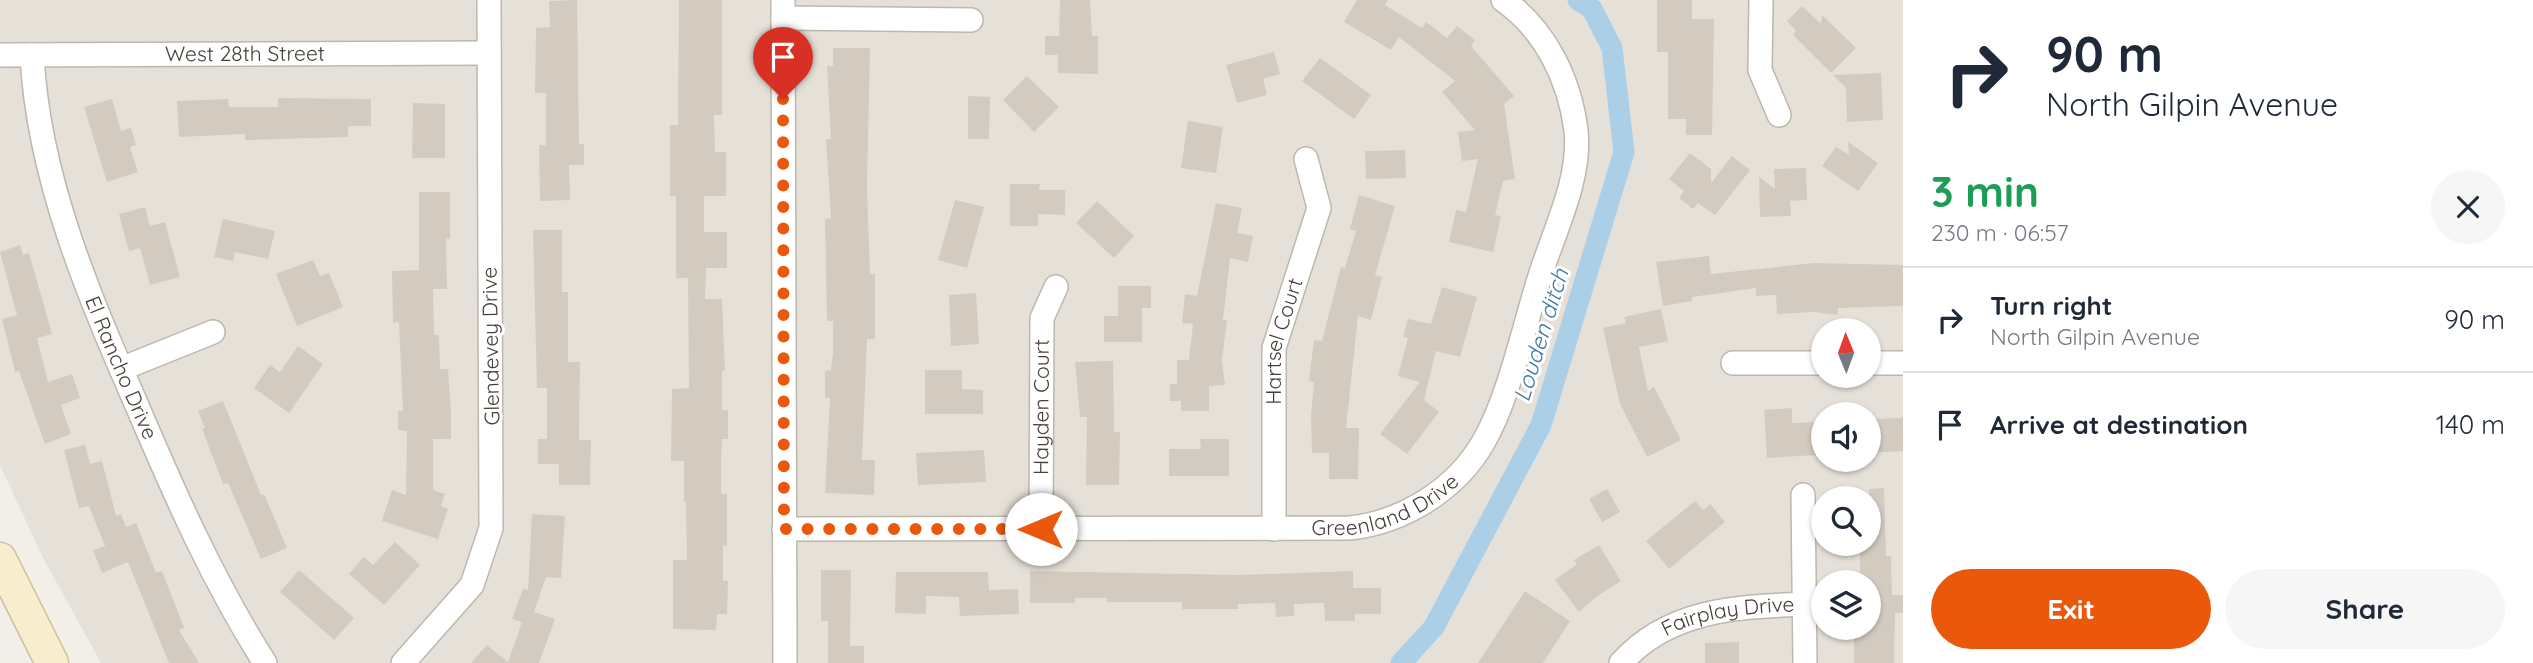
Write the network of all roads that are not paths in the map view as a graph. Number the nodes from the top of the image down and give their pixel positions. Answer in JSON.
{"nodes":[{"id":1,"x":489,"y":0,"type":"edge"},
{"id":2,"x":1503,"y":0,"type":"edge"},
{"id":3,"x":1761,"y":0,"type":"edge"},
{"id":4,"x":783,"y":9,"type":"edge"},
{"id":5,"x":971,"y":20,"type":"dead end"},
{"id":6,"x":489,"y":53,"type":"junction"},
{"id":7,"x":0,"y":55,"type":"edge"},
{"id":8,"x":32,"y":55,"type":"junction"},
{"id":9,"x":1779,"y":115,"type":"dead end"},
{"id":10,"x":1306,"y":159,"type":"dead end"},
{"id":11,"x":1056,"y":287,"type":"dead end"},
{"id":12,"x":213,"y":332,"type":"dead end"},
{"id":13,"x":1733,"y":363,"type":"dead end"},
{"id":14,"x":1811,"y":363,"type":"edge"},
{"id":15,"x":1881,"y":363,"type":"edge"},
{"id":16,"x":1903,"y":363,"type":"edge"},
{"id":17,"x":121,"y":369,"type":"junction"},
{"id":18,"x":1803,"y":495,"type":"dead end"},
{"id":19,"x":784,"y":529,"type":"junction"},
{"id":20,"x":1041,"y":529,"type":"junction"},
{"id":21,"x":1274,"y":529,"type":"junction"},
{"id":22,"x":0,"y":559,"type":"edge"},
{"id":23,"x":1804,"y":604,"type":"junction"},
{"id":24,"x":52,"y":663,"type":"edge"},
{"id":25,"x":265,"y":663,"type":"edge"},
{"id":26,"x":403,"y":663,"type":"edge"},
{"id":27,"x":785,"y":663,"type":"edge"},
{"id":28,"x":1621,"y":663,"type":"edge"},
{"id":29,"x":1805,"y":663,"type":"edge"}],
"edges":[{"from":1,"to":6,"type":"street","name":"Glendevey Drive"},
{"from":2,"to":21,"type":"street","name":"Greenland Drive"},
{"from":3,"to":9,"type":"street"},
{"from":4,"to":5,"type":"street"},
{"from":4,"to":19,"type":"street"},
{"from":6,"to":8,"type":"street","name":"West 28th Street"},
{"from":6,"to":26,"type":"street","name":"Glendevey Drive"},
{"from":7,"to":8,"type":"street","name":"West 28th Street"},
{"from":8,"to":17,"type":"street","name":"El Rancho Drive"},
{"from":10,"to":21,"type":"street","name":"Hartsel Court"},
{"from":11,"to":20,"type":"street","name":"Hayden Court"},
{"from":12,"to":17,"type":"street"},
{"from":13,"to":14,"type":"street"},
{"from":15,"to":16,"type":"street"},
{"from":17,"to":25,"type":"street","name":"El Rancho Drive"},
{"from":18,"to":23,"type":"street"},
{"from":19,"to":20,"type":"street","name":"Greenland Drive"},
{"from":19,"to":27,"type":"street"},
{"from":20,"to":21,"type":"street","name":"Greenland Drive"},
{"from":22,"to":24,"type":"main road"},
{"from":23,"to":28,"type":"street","name":"Fairplay Drive"},
{"from":23,"to":29,"type":"street"}]}
